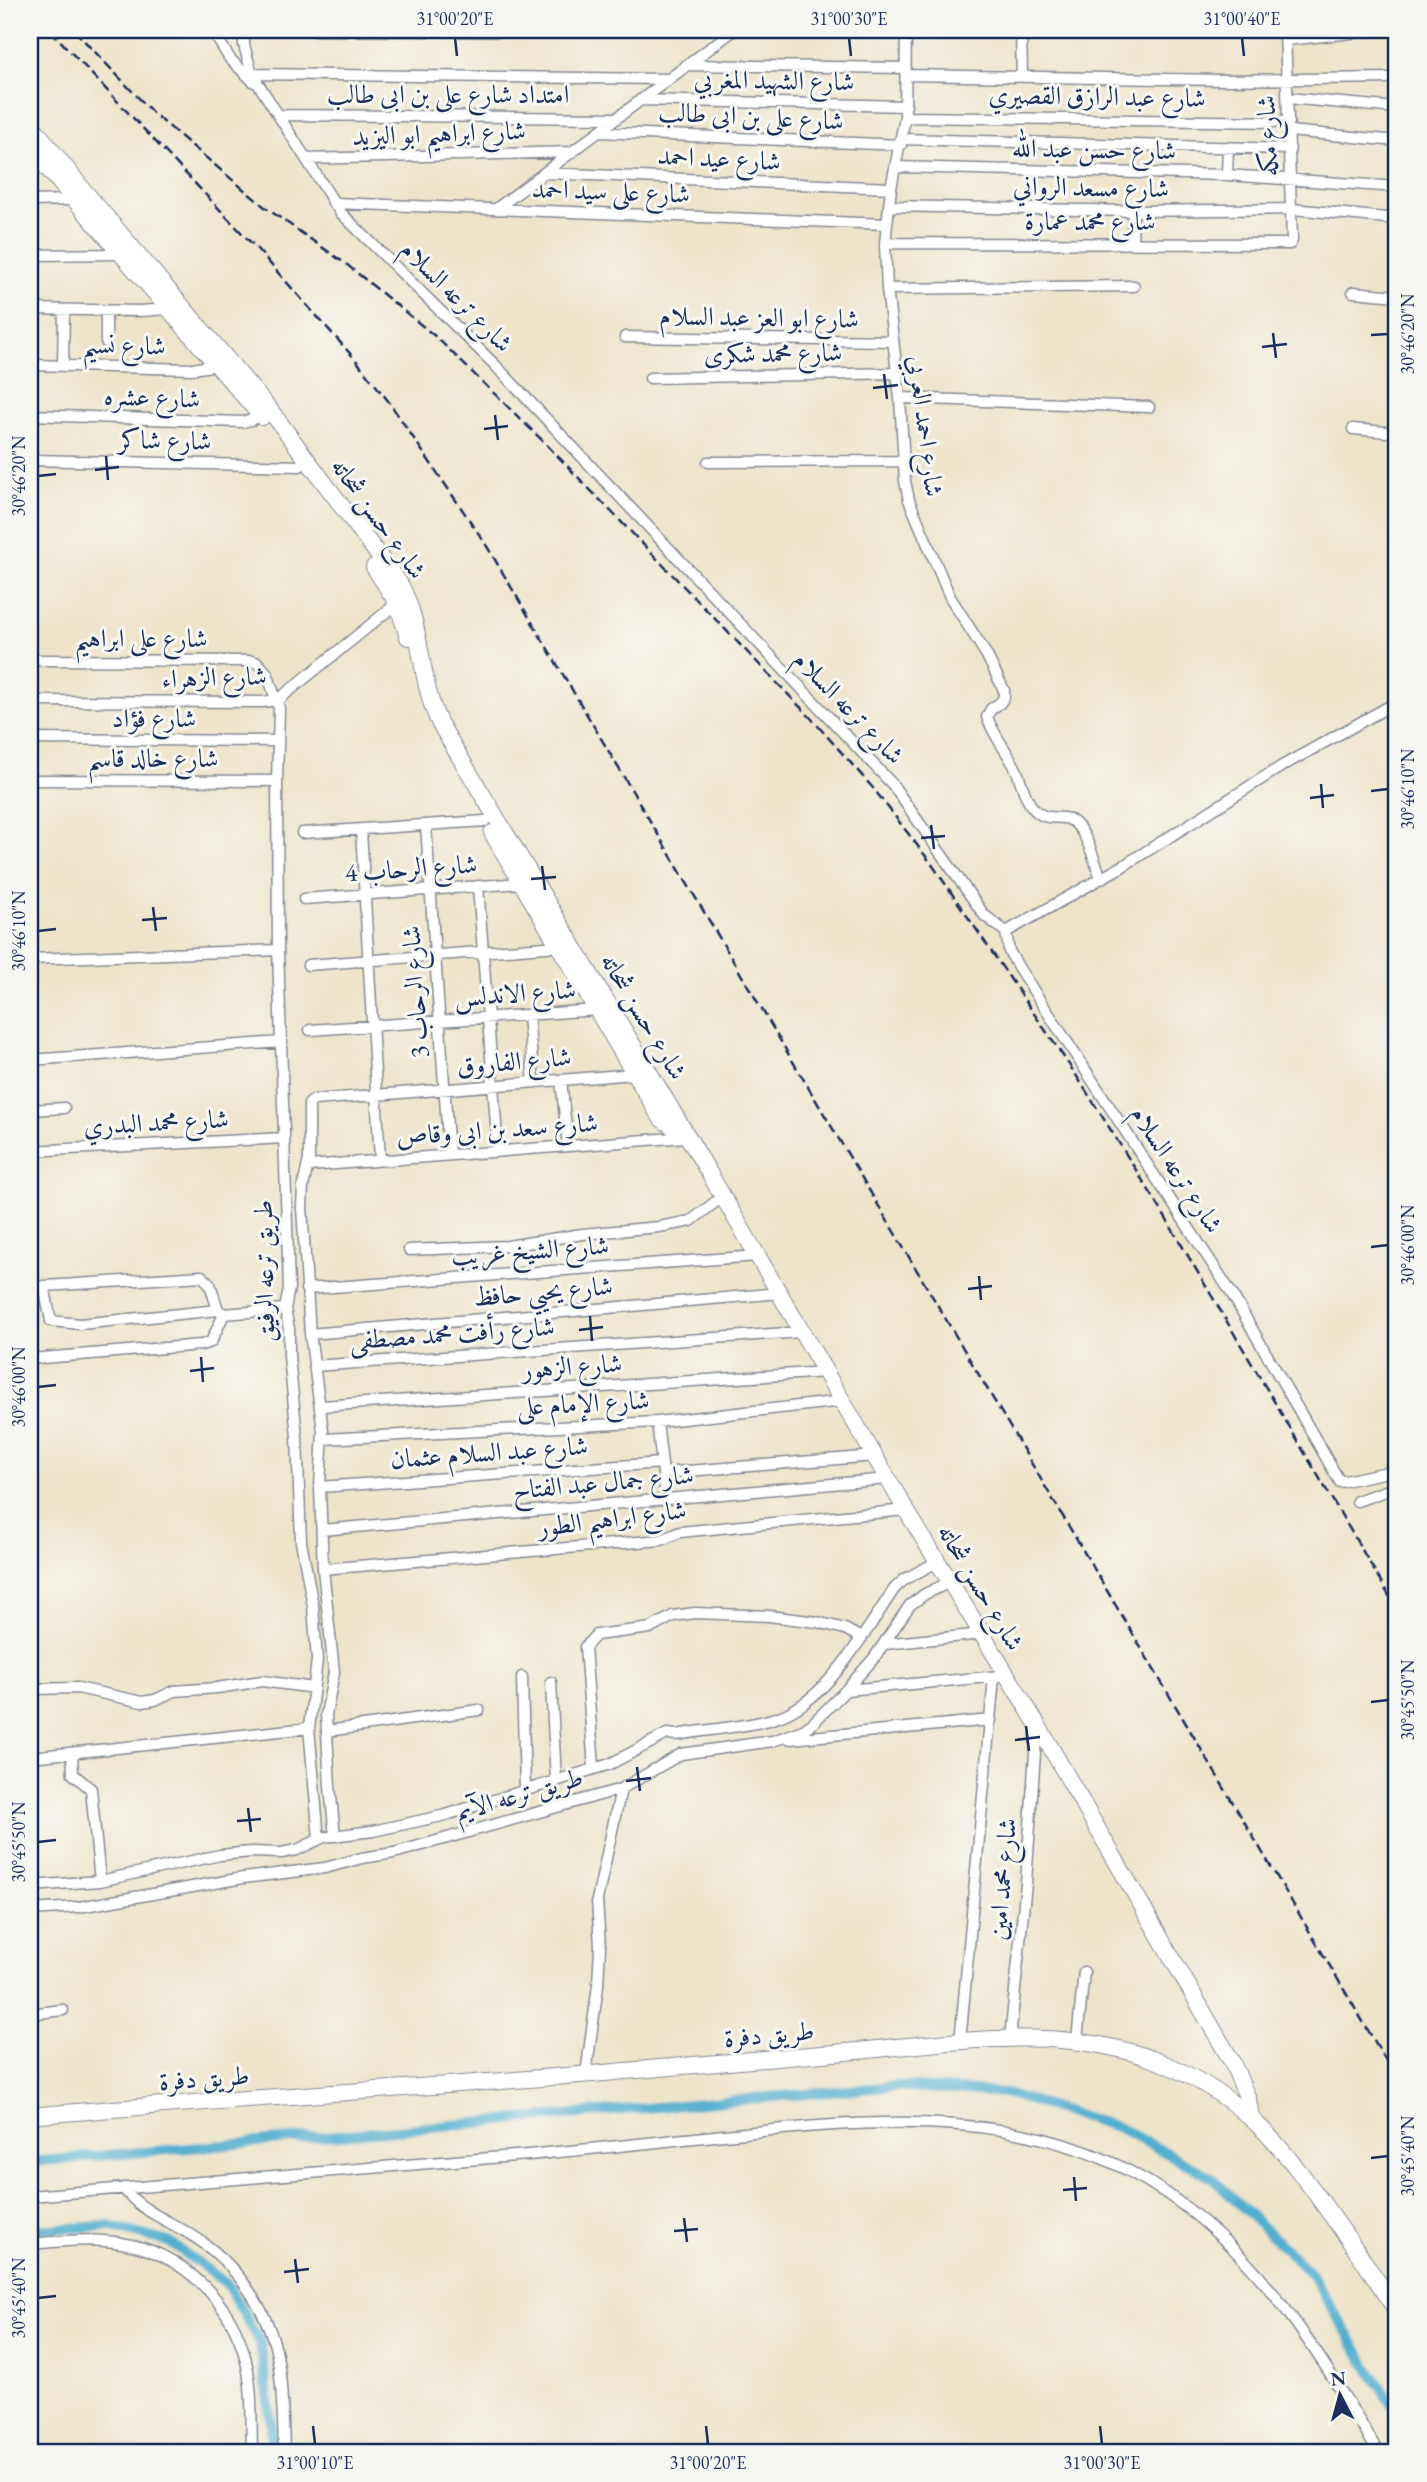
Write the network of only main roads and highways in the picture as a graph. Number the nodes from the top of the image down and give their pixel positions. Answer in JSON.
{"nodes":[{"id":1,"x":30,"y":122,"type":"edge"},
{"id":2,"x":30,"y":148,"type":"edge"},
{"id":3,"x":80,"y":196,"type":"junction"},
{"id":4,"x":265,"y":413,"type":"junction"},
{"id":5,"x":338,"y":510,"type":"junction"},
{"id":6,"x":402,"y":600,"type":"junction"},
{"id":7,"x":688,"y":1137,"type":"junction"},
{"id":8,"x":1232,"y":2062,"type":"junction"},
{"id":9,"x":1217,"y":2092,"type":"junction"},
{"id":10,"x":30,"y":2116,"type":"edge"},
{"id":11,"x":1251,"y":2117,"type":"junction"},
{"id":12,"x":1397,"y":2312,"type":"edge"}],
"edges":[{"from":1,"to":3,"type":"main road","name":"شارع حسن شحاته"},
{"from":2,"to":3,"type":"main road","name":"شارع حسن شحاته"},
{"from":3,"to":4,"type":"main road","name":"شارع حسن شحاته"},
{"from":3,"to":4,"type":"main road","name":"شارع حسن شحاته"},
{"from":4,"to":5,"type":"main road","name":"شارع حسن شحاته"},
{"from":4,"to":5,"type":"main road","name":"شارع حسن شحاته"},
{"from":5,"to":6,"type":"main road","name":"شارع حسن شحاته"},
{"from":6,"to":7,"type":"main road","name":"شارع حسن شحاته"},
{"from":6,"to":7,"type":"main road","name":"شارع حسن شحاته"},
{"from":7,"to":8,"type":"main road","name":"شارع حسن شحاته"},
{"from":8,"to":9,"type":"main road"},
{"from":8,"to":11,"type":"main road","name":"شارع حسن شحاته"},
{"from":9,"to":10,"type":"main road","name":"طريق دفرة"},
{"from":9,"to":11,"type":"main road","name":"طريق دفرة"},
{"from":11,"to":12,"type":"main road","name":"طريق دفرة"}]}
